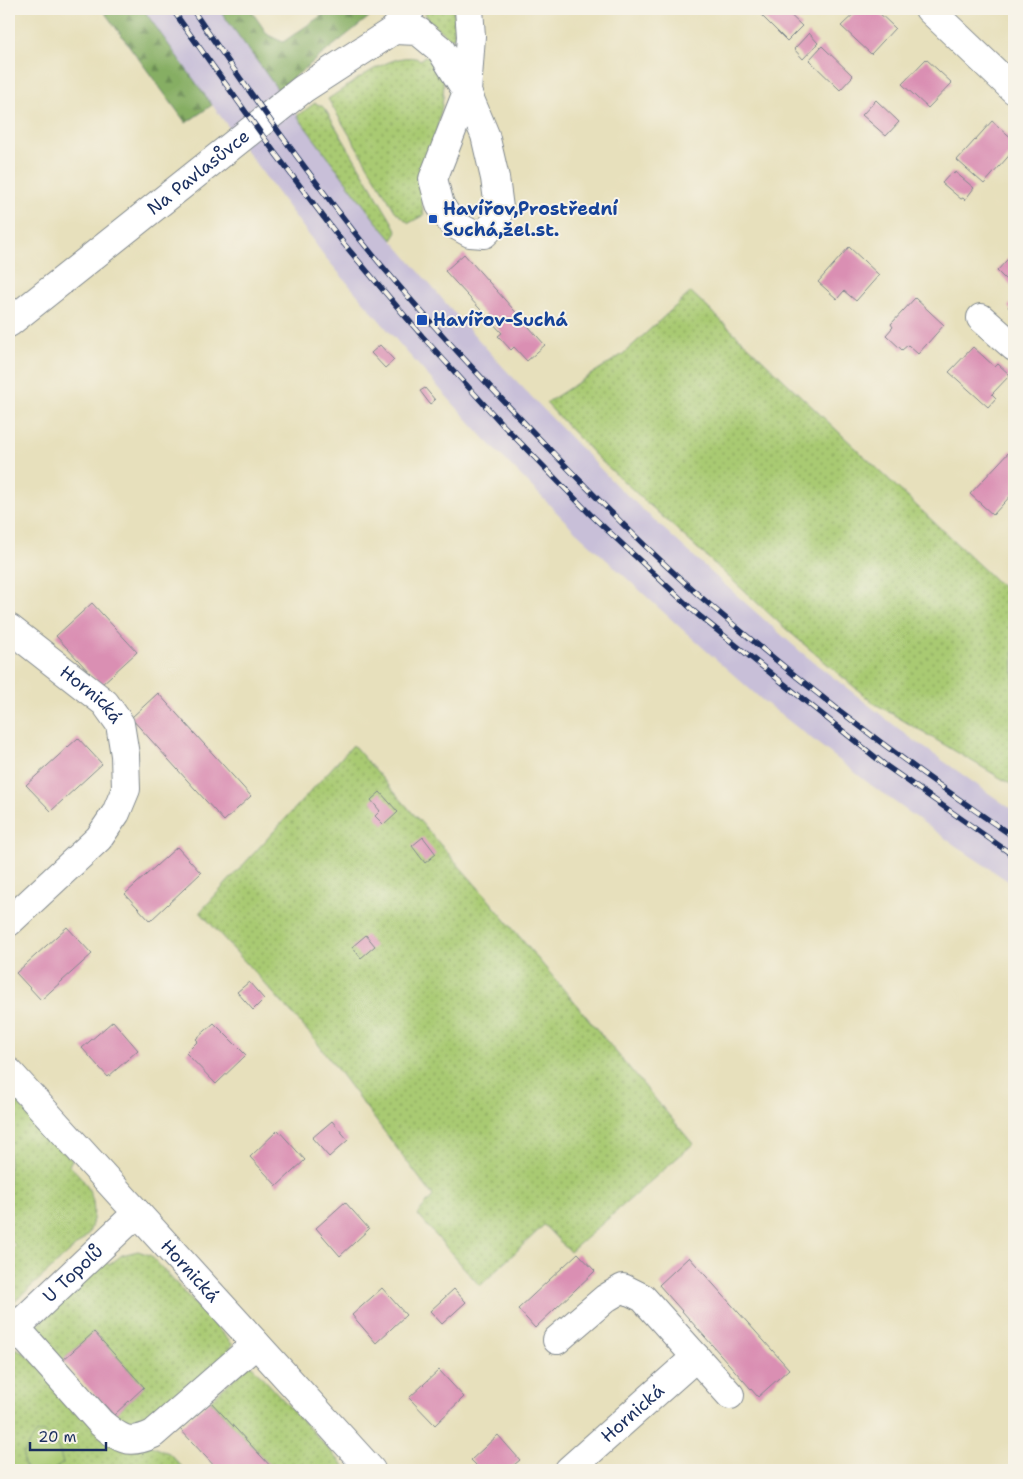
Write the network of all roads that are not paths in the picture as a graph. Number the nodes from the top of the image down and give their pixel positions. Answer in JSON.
{"nodes":[{"id":1,"x":469,"y":9,"type":"edge"},
{"id":2,"x":929,"y":9,"type":"edge"},
{"id":3,"x":403,"y":19,"type":"edge"},
{"id":4,"x":1014,"y":90,"type":"edge"},
{"id":5,"x":981,"y":318,"type":"dead end"},
{"id":6,"x":9,"y":323,"type":"edge"},
{"id":7,"x":1014,"y":347,"type":"edge"},
{"id":8,"x":9,"y":628,"type":"edge"},
{"id":9,"x":9,"y":922,"type":"edge"},
{"id":10,"x":9,"y":1072,"type":"edge"},
{"id":11,"x":137,"y":1213,"type":"junction"},
{"id":12,"x":11,"y":1328,"type":"edge"},
{"id":13,"x":557,"y":1340,"type":"dead end"},
{"id":14,"x":256,"y":1344,"type":"junction"},
{"id":15,"x":696,"y":1357,"type":"junction"},
{"id":16,"x":730,"y":1395,"type":"dead end"},
{"id":17,"x":371,"y":1470,"type":"edge"},
{"id":18,"x":569,"y":1470,"type":"edge"}],
"edges":[{"from":1,"to":3,"type":"street"},
{"from":2,"to":4,"type":"street"},
{"from":3,"to":6,"type":"street","name":"Na Pavlasůvce"},
{"from":5,"to":7,"type":"street"},
{"from":8,"to":9,"type":"street","name":"Hornická"},
{"from":10,"to":11,"type":"street","name":"Hornická"},
{"from":11,"to":12,"type":"street","name":"U Topolů"},
{"from":11,"to":14,"type":"street","name":"Hornická"},
{"from":12,"to":14,"type":"street"},
{"from":13,"to":15,"type":"street"},
{"from":14,"to":17,"type":"street","name":"Hornická"},
{"from":15,"to":16,"type":"street"},
{"from":15,"to":18,"type":"street","name":"Hornická"}]}
